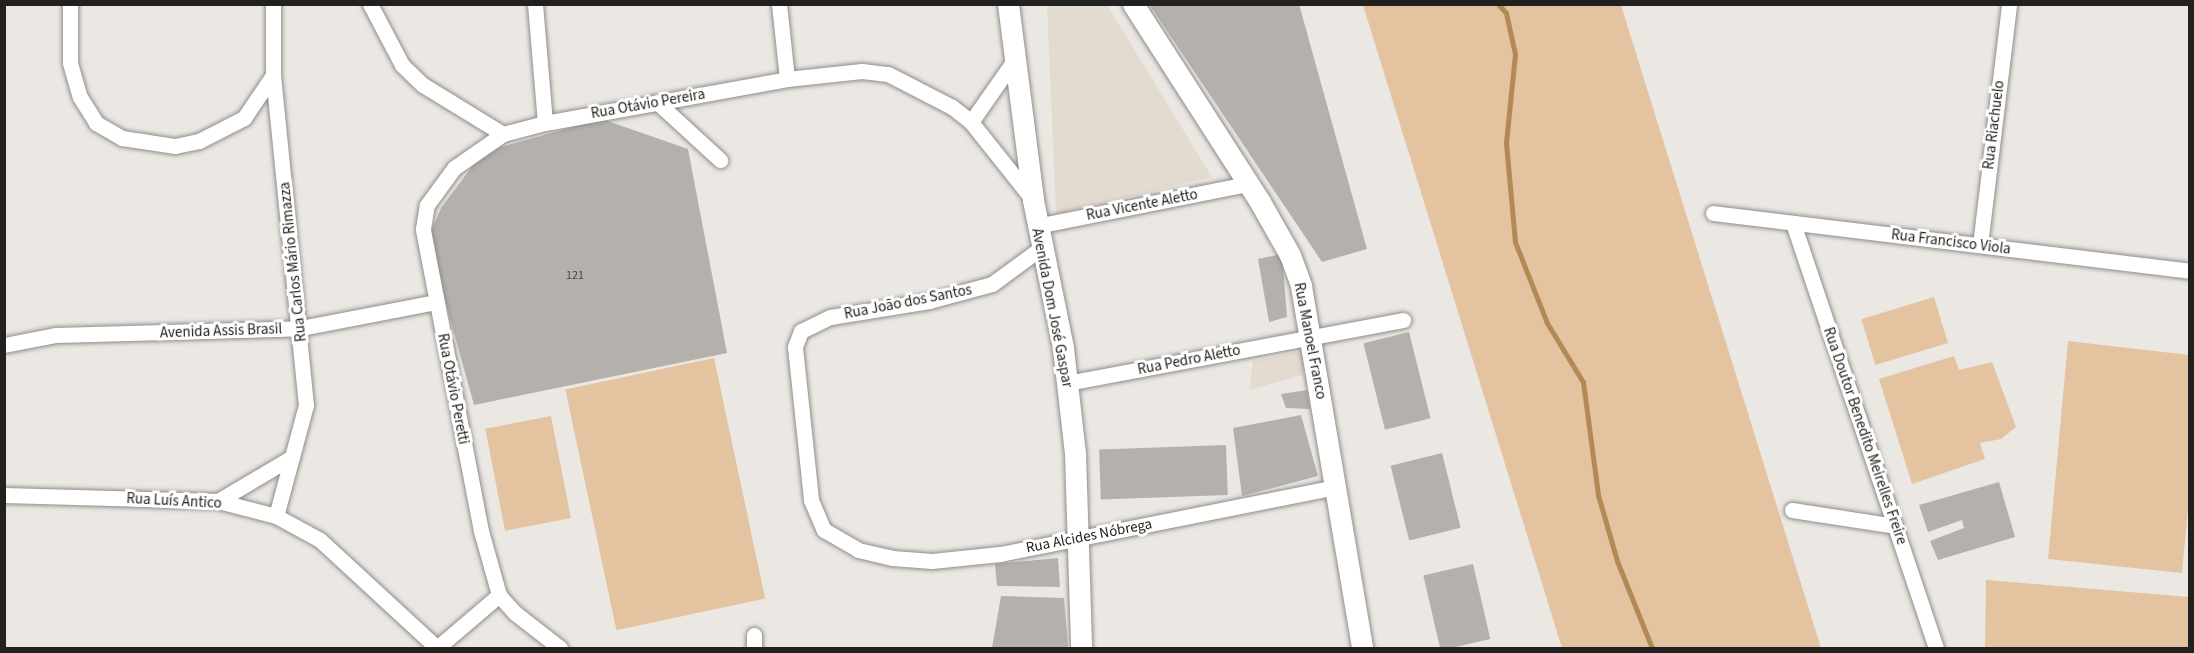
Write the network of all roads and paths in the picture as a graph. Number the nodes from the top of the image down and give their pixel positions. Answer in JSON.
{"nodes":[{"id":1,"x":70,"y":4,"type":"edge"},
{"id":2,"x":370,"y":4,"type":"edge"},
{"id":3,"x":535,"y":4,"type":"edge"},
{"id":4,"x":779,"y":4,"type":"edge"},
{"id":5,"x":1008,"y":4,"type":"edge"},
{"id":6,"x":1133,"y":4,"type":"edge"},
{"id":7,"x":2009,"y":4,"type":"edge"},
{"id":8,"x":277,"y":8,"type":"edge"},
{"id":9,"x":1015,"y":59,"type":"junction"},
{"id":10,"x":273,"y":75,"type":"junction"},
{"id":11,"x":787,"y":78,"type":"junction"},
{"id":12,"x":657,"y":102,"type":"junction"},
{"id":13,"x":971,"y":122,"type":"junction"},
{"id":14,"x":545,"y":123,"type":"junction"},
{"id":15,"x":503,"y":134,"type":"junction"},
{"id":16,"x":720,"y":160,"type":"dead end"},
{"id":17,"x":1248,"y":184,"type":"junction"},
{"id":18,"x":1033,"y":200,"type":"junction"},
{"id":19,"x":1713,"y":213,"type":"dead end"},
{"id":20,"x":1793,"y":223,"type":"junction"},
{"id":21,"x":1037,"y":226,"type":"junction"},
{"id":22,"x":1980,"y":245,"type":"junction"},
{"id":23,"x":1041,"y":248,"type":"junction"},
{"id":24,"x":2190,"y":271,"type":"edge"},
{"id":25,"x":436,"y":302,"type":"junction"},
{"id":26,"x":1403,"y":320,"type":"dead end"},
{"id":27,"x":301,"y":328,"type":"junction"},
{"id":28,"x":1312,"y":338,"type":"junction"},
{"id":29,"x":4,"y":345,"type":"edge"},
{"id":30,"x":1067,"y":383,"type":"junction"},
{"id":31,"x":292,"y":457,"type":"junction"},
{"id":32,"x":1336,"y":487,"type":"junction"},
{"id":33,"x":4,"y":495,"type":"edge"},
{"id":34,"x":218,"y":501,"type":"junction"},
{"id":35,"x":1792,"y":510,"type":"dead end"},
{"id":36,"x":276,"y":516,"type":"junction"},
{"id":37,"x":1895,"y":526,"type":"junction"},
{"id":38,"x":1080,"y":537,"type":"junction"},
{"id":39,"x":842,"y":543,"type":"joint"},
{"id":40,"x":499,"y":595,"type":"junction"},
{"id":41,"x":437,"y":648,"type":"edge"},
{"id":42,"x":560,"y":648,"type":"edge"},
{"id":43,"x":1082,"y":648,"type":"edge"},
{"id":44,"x":1362,"y":648,"type":"edge"},
{"id":45,"x":1936,"y":648,"type":"edge"}],
"edges":[{"from":1,"to":10,"type":"street"},
{"from":2,"to":15,"type":"street"},
{"from":3,"to":14,"type":"street"},
{"from":4,"to":11,"type":"street"},
{"from":5,"to":9,"type":"street","name":"Avenida Dom José Gaspar"},
{"from":6,"to":17,"type":"street","name":"Rua Manoel Franco"},
{"from":7,"to":22,"type":"street","name":"Rua Riachuelo"},
{"from":8,"to":10,"type":"street","name":"Rua Carlos Mário Rimazza"},
{"from":9,"to":13,"type":"street"},
{"from":9,"to":18,"type":"street","name":"Avenida Dom José Gaspar"},
{"from":10,"to":27,"type":"street","name":"Rua Carlos Mário Rimazza"},
{"from":11,"to":12,"type":"street","name":"Rua Otávio Pereira"},
{"from":11,"to":13,"type":"street","name":"Rua Otávio Pereira"},
{"from":12,"to":14,"type":"street","name":"Rua Otávio Pereira"},
{"from":12,"to":16,"type":"street"},
{"from":13,"to":18,"type":"street","name":"Rua Otávio Pereira"},
{"from":14,"to":15,"type":"street","name":"Rua Otávio Pereira"},
{"from":15,"to":25,"type":"street","name":"Rua Otávio Peretti"},
{"from":17,"to":21,"type":"street","name":"Rua Vicente Aletto"},
{"from":17,"to":28,"type":"street","name":"Rua Manoel Franco"},
{"from":18,"to":21,"type":"street","name":"Avenida Dom José Gaspar"},
{"from":19,"to":20,"type":"street","name":"Rua Francisco Viola"},
{"from":20,"to":22,"type":"street","name":"Rua Francisco Viola"},
{"from":20,"to":37,"type":"street","name":"Rua Doutor Benedito Meirelles Freire"},
{"from":21,"to":23,"type":"street","name":"Avenida Dom José Gaspar"},
{"from":22,"to":24,"type":"street","name":"Rua Francisco Viola"},
{"from":23,"to":30,"type":"street","name":"Avenida Dom José Gaspar"},
{"from":23,"to":39,"type":"street","name":"Rua João dos Santos"},
{"from":25,"to":27,"type":"street","name":"Avenida Assis Brasil"},
{"from":25,"to":40,"type":"street","name":"Rua Otávio Peretti"},
{"from":26,"to":28,"type":"street","name":"Rua Pedro Aletto"},
{"from":27,"to":29,"type":"street","name":"Avenida Assis Brasil"},
{"from":27,"to":31,"type":"street","name":"Rua Carlos Mário Rimazza"},
{"from":28,"to":30,"type":"street","name":"Rua Pedro Aletto"},
{"from":28,"to":32,"type":"street","name":"Rua Manoel Franco"},
{"from":30,"to":38,"type":"street","name":"Avenida Dom José Gaspar"},
{"from":31,"to":34,"type":"street"},
{"from":31,"to":36,"type":"street","name":"Rua Carlos Mário Rimazza"},
{"from":32,"to":38,"type":"street","name":"Rua Alcides Nóbrega"},
{"from":32,"to":44,"type":"street","name":"Rua Manoel Franco"},
{"from":33,"to":34,"type":"street","name":"Rua Luís Antico"},
{"from":34,"to":36,"type":"street","name":"Rua Luís Antico"},
{"from":35,"to":37,"type":"street"},
{"from":36,"to":41,"type":"street","name":"Rua Luís Antico"},
{"from":37,"to":45,"type":"street","name":"Rua Doutor Benedito Meirelles Freire"},
{"from":38,"to":39,"type":"street","name":"Rua Alcides Nóbrega"},
{"from":38,"to":43,"type":"street","name":"Avenida Dom José Gaspar"},
{"from":40,"to":41,"type":"street"},
{"from":40,"to":42,"type":"street","name":"Rua Otávio Peretti"}]}
